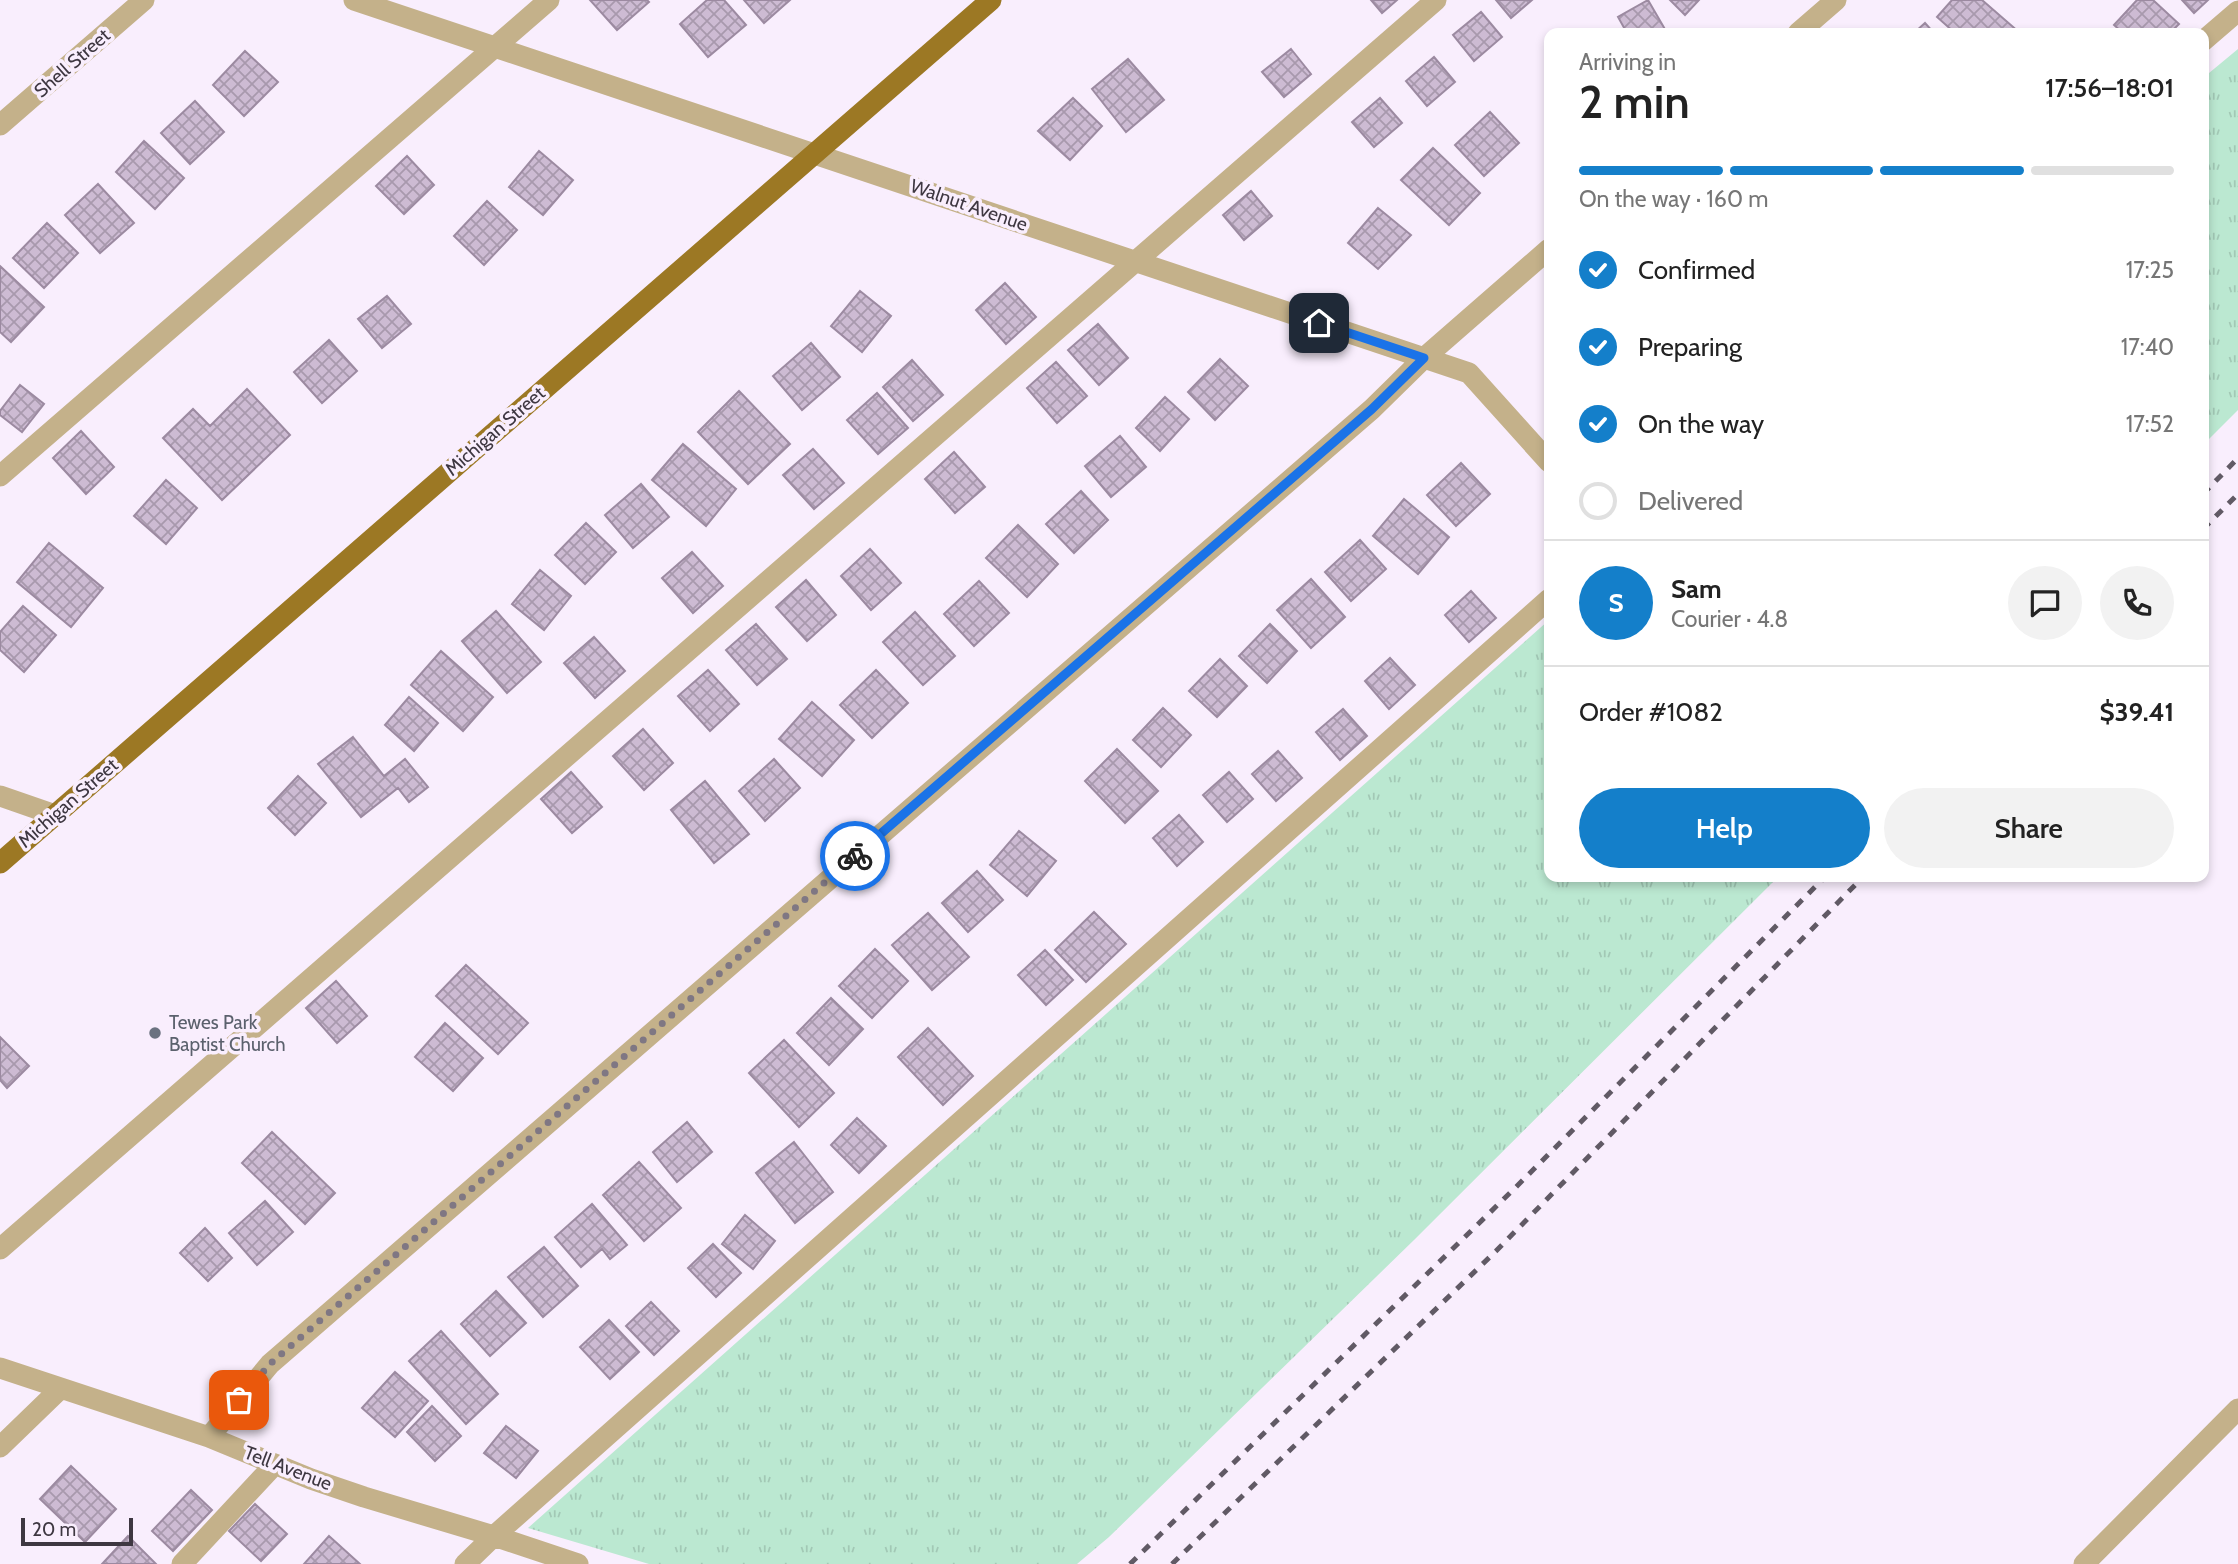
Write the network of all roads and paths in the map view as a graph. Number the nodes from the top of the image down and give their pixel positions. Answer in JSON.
{"nodes":[{"id":1,"x":144,"y":0,"type":"edge"},
{"id":2,"x":354,"y":0,"type":"edge"},
{"id":3,"x":549,"y":0,"type":"edge"},
{"id":4,"x":991,"y":0,"type":"edge"},
{"id":5,"x":1436,"y":0,"type":"edge"},
{"id":6,"x":1836,"y":0,"type":"edge"},
{"id":7,"x":2238,"y":11,"type":"edge"},
{"id":8,"x":1804,"y":28,"type":"edge"},
{"id":9,"x":2209,"y":36,"type":"edge"},
{"id":10,"x":495,"y":47,"type":"junction"},
{"id":11,"x":0,"y":125,"type":"edge"},
{"id":12,"x":815,"y":153,"type":"junction"},
{"id":13,"x":1544,"y":253,"type":"edge"},
{"id":14,"x":1135,"y":261,"type":"junction"},
{"id":15,"x":1424,"y":358,"type":"junction"},
{"id":16,"x":1544,"y":456,"type":"edge"},
{"id":17,"x":0,"y":476,"type":"edge"},
{"id":18,"x":1544,"y":603,"type":"edge"},
{"id":19,"x":0,"y":796,"type":"edge"},
{"id":20,"x":55,"y":815,"type":"junction"},
{"id":21,"x":0,"y":863,"type":"edge"},
{"id":22,"x":0,"y":1249,"type":"edge"},
{"id":23,"x":0,"y":1368,"type":"edge"},
{"id":24,"x":60,"y":1389,"type":"junction"},
{"id":25,"x":2238,"y":1409,"type":"edge"},
{"id":26,"x":209,"y":1437,"type":"junction"},
{"id":27,"x":0,"y":1447,"type":"edge"},
{"id":28,"x":275,"y":1464,"type":"junction"},
{"id":29,"x":494,"y":1536,"type":"junction"},
{"id":30,"x":182,"y":1564,"type":"edge"},
{"id":31,"x":465,"y":1564,"type":"edge"},
{"id":32,"x":578,"y":1564,"type":"edge"},
{"id":33,"x":2084,"y":1564,"type":"edge"}],
"edges":[{"from":1,"to":11,"type":"street","name":"Shell Street"},
{"from":2,"to":10,"type":"street","name":"Walnut Avenue"},
{"from":3,"to":10,"type":"street"},
{"from":4,"to":12,"type":"main road","name":"Michigan Street"},
{"from":5,"to":14,"type":"street"},
{"from":6,"to":8,"type":"street"},
{"from":7,"to":9,"type":"street"},
{"from":10,"to":12,"type":"street","name":"Walnut Avenue"},
{"from":10,"to":17,"type":"street"},
{"from":12,"to":14,"type":"street","name":"Walnut Avenue"},
{"from":12,"to":20,"type":"main road","name":"Michigan Street"},
{"from":13,"to":15,"type":"street"},
{"from":14,"to":15,"type":"street","name":"Walnut Avenue"},
{"from":14,"to":22,"type":"street"},
{"from":15,"to":16,"type":"street","name":"Walnut Avenue"},
{"from":15,"to":26,"type":"street"},
{"from":18,"to":29,"type":"street"},
{"from":19,"to":20,"type":"street"},
{"from":20,"to":21,"type":"main road","name":"Michigan Street"},
{"from":23,"to":24,"type":"street","name":"Tell Avenue"},
{"from":24,"to":26,"type":"street","name":"Tell Avenue"},
{"from":24,"to":27,"type":"street"},
{"from":25,"to":33,"type":"street"},
{"from":26,"to":28,"type":"street","name":"Tell Avenue"},
{"from":28,"to":29,"type":"street","name":"Tell Avenue"},
{"from":28,"to":30,"type":"street"},
{"from":29,"to":31,"type":"street"},
{"from":29,"to":32,"type":"street","name":"Tell Avenue"}]}
